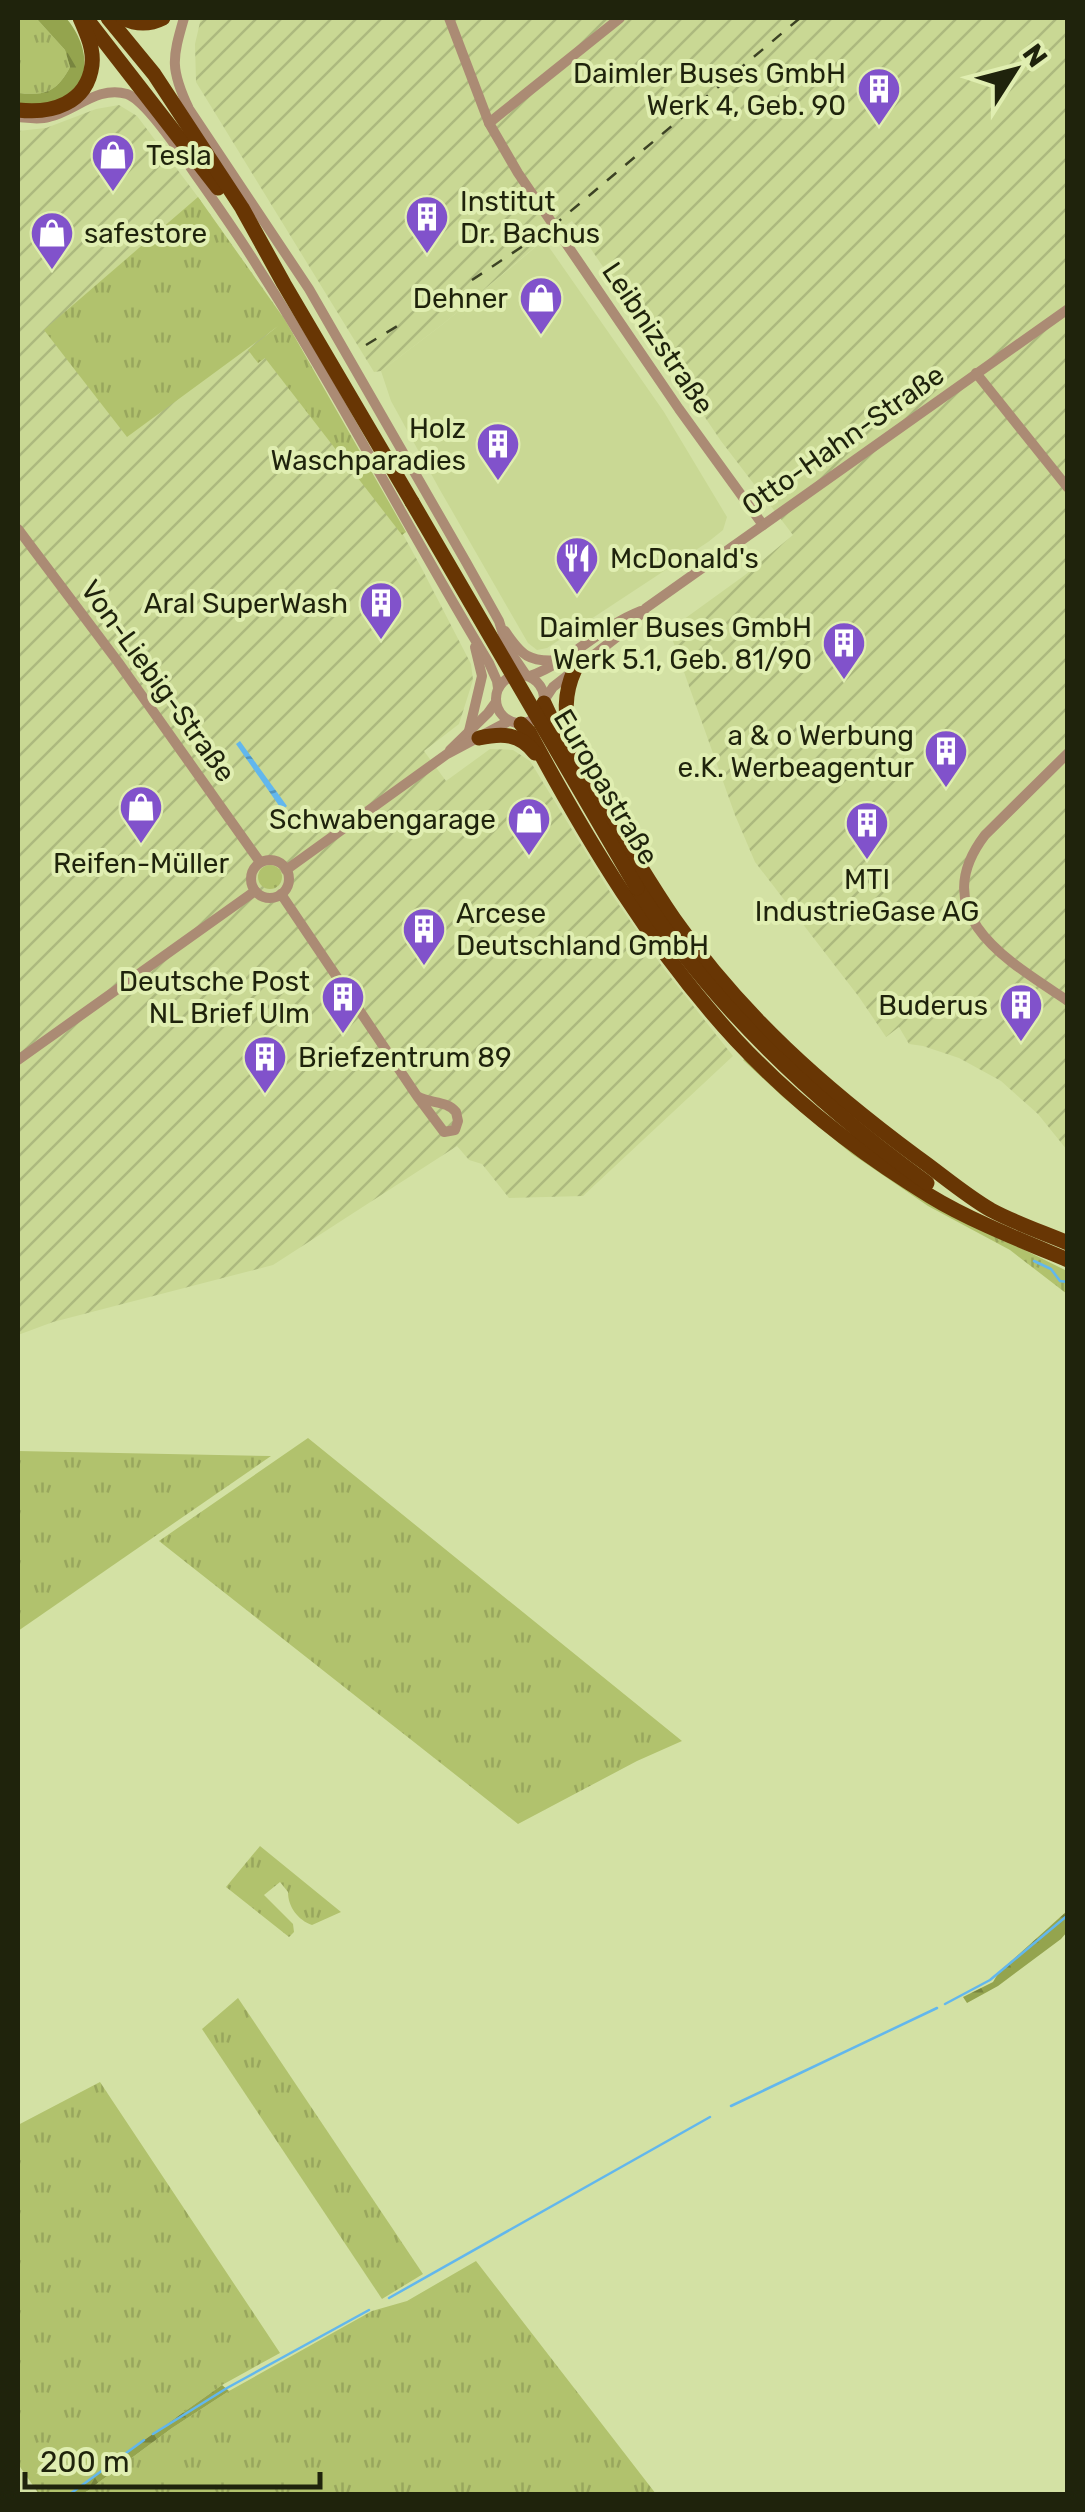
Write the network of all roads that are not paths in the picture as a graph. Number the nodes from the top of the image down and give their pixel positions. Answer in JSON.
{"nodes":[{"id":1,"x":83,"y":18,"type":"edge"},
{"id":2,"x":108,"y":18,"type":"edge"},
{"id":3,"x":123,"y":18,"type":"edge"},
{"id":4,"x":163,"y":18,"type":"edge"},
{"id":5,"x":184,"y":18,"type":"edge"},
{"id":6,"x":448,"y":18,"type":"edge"},
{"id":7,"x":620,"y":18,"type":"edge"},
{"id":8,"x":130,"y":74,"type":"junction"},
{"id":9,"x":154,"y":74,"type":"junction"},
{"id":10,"x":18,"y":113,"type":"edge"},
{"id":11,"x":489,"y":123,"type":"junction"},
{"id":12,"x":204,"y":135,"type":"junction"},
{"id":13,"x":178,"y":150,"type":"junction"},
{"id":14,"x":284,"y":284,"type":"junction"},
{"id":15,"x":1068,"y":310,"type":"edge"},
{"id":16,"x":976,"y":373,"type":"junction"},
{"id":17,"x":1068,"y":488,"type":"edge"},
{"id":18,"x":763,"y":524,"type":"junction"},
{"id":19,"x":18,"y":528,"type":"edge"},
{"id":20,"x":499,"y":621,"type":"junction"},
{"id":21,"x":473,"y":636,"type":"junction"},
{"id":22,"x":570,"y":664,"type":"junction"},
{"id":23,"x":528,"y":676,"type":"junction"},
{"id":24,"x":498,"y":688,"type":"junction"},
{"id":25,"x":544,"y":701,"type":"junction"},
{"id":26,"x":496,"y":702,"type":"junction"},
{"id":27,"x":515,"y":722,"type":"junction"},
{"id":28,"x":474,"y":734,"type":"junction"},
{"id":29,"x":1068,"y":753,"type":"edge"},
{"id":30,"x":574,"y":756,"type":"junction"},
{"id":31,"x":553,"y":776,"type":"junction"},
{"id":32,"x":260,"y":862,"type":"junction"},
{"id":33,"x":286,"y":870,"type":"junction"},
{"id":34,"x":255,"y":892,"type":"junction"},
{"id":35,"x":282,"y":894,"type":"junction"},
{"id":36,"x":1068,"y":1000,"type":"edge"},
{"id":37,"x":18,"y":1060,"type":"edge"},
{"id":38,"x":416,"y":1096,"type":"dead end"},
{"id":39,"x":987,"y":1216,"type":"junction"},
{"id":40,"x":1068,"y":1243,"type":"edge"},
{"id":41,"x":1068,"y":1260,"type":"edge"}],
"edges":[{"from":1,"to":8,"type":"highway","name":"Europastraße"},
{"from":1,"to":10,"type":"highway"},
{"from":2,"to":9,"type":"highway","name":"Europastraße"},
{"from":3,"to":4,"type":"highway"},
{"from":5,"to":12,"type":"street"},
{"from":6,"to":11,"type":"street","name":"Leibnizstraße"},
{"from":7,"to":11,"type":"street"},
{"from":8,"to":13,"type":"highway"},
{"from":8,"to":14,"type":"highway","name":"Europastraße"},
{"from":9,"to":12,"type":"highway"},
{"from":9,"to":14,"type":"highway","name":"Europastraße"},
{"from":10,"to":13,"type":"street"},
{"from":11,"to":18,"type":"street","name":"Leibnizstraße"},
{"from":12,"to":20,"type":"street"},
{"from":13,"to":21,"type":"street"},
{"from":14,"to":39,"type":"highway","name":"Europastraße","bridge":true},
{"from":15,"to":16,"type":"street","name":"Otto-Hahn-Straße"},
{"from":16,"to":17,"type":"street"},
{"from":16,"to":18,"type":"street","name":"Otto-Hahn-Straße"},
{"from":18,"to":22,"type":"street","name":"Otto-Hahn-Straße"},
{"from":19,"to":32,"type":"street","name":"Von-Liebig-Straße"},
{"from":20,"to":22,"type":"street"},
{"from":20,"to":23,"type":"street"},
{"from":21,"to":24,"type":"street"},
{"from":21,"to":28,"type":"street"},
{"from":22,"to":23,"type":"street","name":"Otto-Hahn-Straße"},
{"from":22,"to":25,"type":"street","name":"Otto-Hahn-Straße"},
{"from":22,"to":30,"type":"highway"},
{"from":23,"to":24,"type":"street"},
{"from":23,"to":25,"type":"street"},
{"from":24,"to":26,"type":"street"},
{"from":25,"to":27,"type":"street"},
{"from":25,"to":30,"type":"highway"},
{"from":26,"to":27,"type":"street"},
{"from":26,"to":28,"type":"street"},
{"from":27,"to":28,"type":"street"},
{"from":27,"to":31,"type":"highway"},
{"from":28,"to":31,"type":"highway"},
{"from":28,"to":33,"type":"street"},
{"from":29,"to":36,"type":"street"},
{"from":30,"to":39,"type":"highway"},
{"from":31,"to":39,"type":"highway"},
{"from":32,"to":33,"type":"street"},
{"from":32,"to":34,"type":"street"},
{"from":33,"to":35,"type":"street"},
{"from":34,"to":35,"type":"street"},
{"from":34,"to":37,"type":"street"},
{"from":35,"to":38,"type":"street"},
{"from":39,"to":40,"type":"highway"},
{"from":39,"to":41,"type":"highway"}]}
